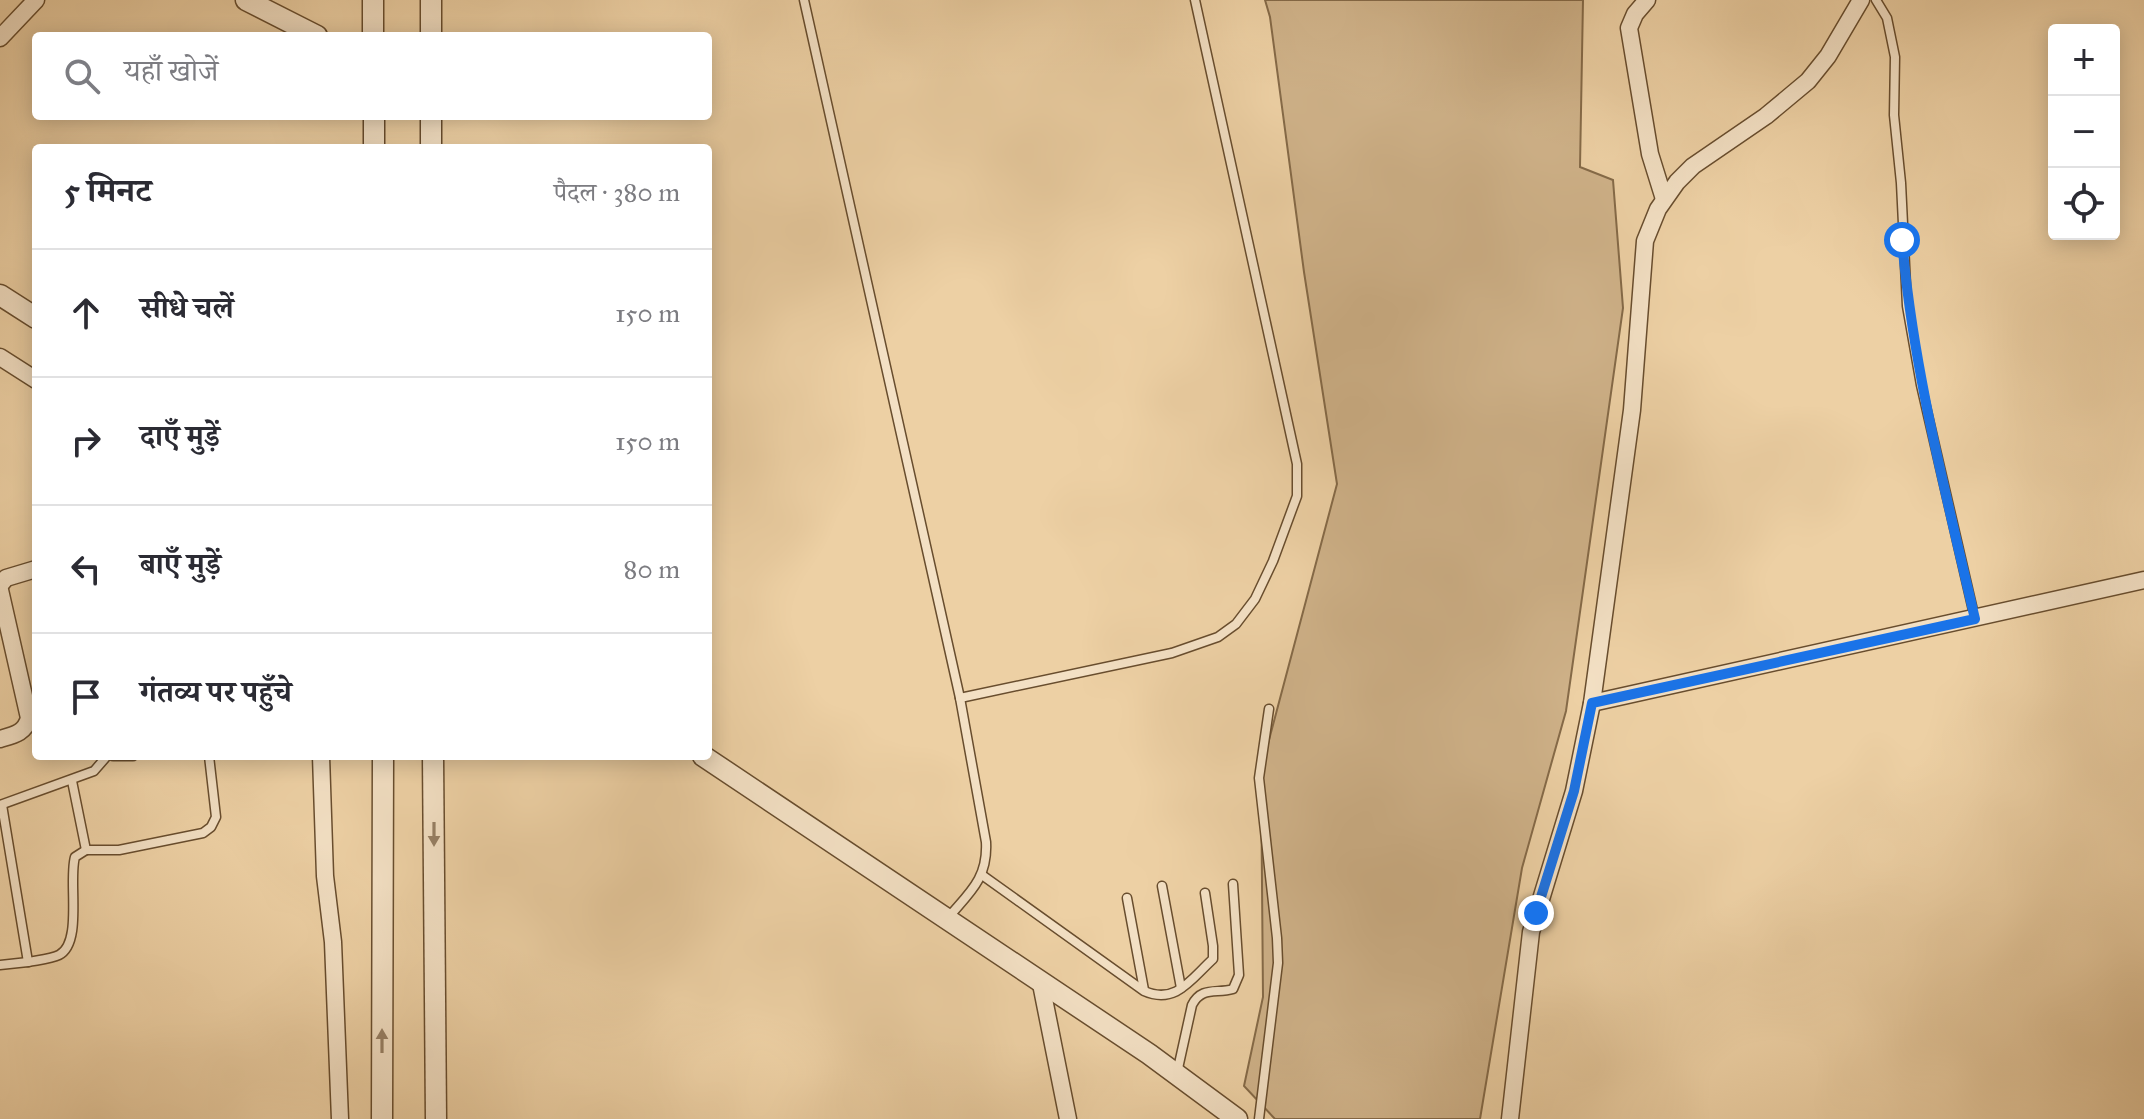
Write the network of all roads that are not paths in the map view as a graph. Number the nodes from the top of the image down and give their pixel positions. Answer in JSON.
{"nodes":[{"id":1,"x":36,"y":0,"type":"edge"},
{"id":2,"x":246,"y":0,"type":"edge"},
{"id":3,"x":431,"y":0,"type":"edge"},
{"id":4,"x":804,"y":0,"type":"edge"},
{"id":5,"x":1195,"y":0,"type":"edge"},
{"id":6,"x":1647,"y":0,"type":"edge"},
{"id":7,"x":1861,"y":0,"type":"edge"},
{"id":8,"x":1876,"y":0,"type":"edge"},
{"id":9,"x":370,"y":1,"type":"edge"},
{"id":10,"x":309,"y":32,"type":"edge"},
{"id":11,"x":373,"y":32,"type":"edge"},
{"id":12,"x":431,"y":32,"type":"edge"},
{"id":13,"x":0,"y":38,"type":"edge"},
{"id":14,"x":374,"y":120,"type":"edge"},
{"id":15,"x":431,"y":120,"type":"edge"},
{"id":16,"x":374,"y":144,"type":"edge"},
{"id":17,"x":431,"y":144,"type":"edge"},
{"id":18,"x":1664,"y":199,"type":"junction"},
{"id":19,"x":0,"y":295,"type":"edge"},
{"id":20,"x":32,"y":315,"type":"edge"},
{"id":21,"x":5,"y":364,"type":"edge"},
{"id":22,"x":32,"y":378,"type":"edge"},
{"id":23,"x":32,"y":570,"type":"edge"},
{"id":24,"x":2144,"y":580,"type":"edge"},
{"id":25,"x":0,"y":588,"type":"edge"},
{"id":26,"x":1975,"y":619,"type":"junction"},
{"id":27,"x":960,"y":698,"type":"junction"},
{"id":28,"x":1592,"y":703,"type":"junction"},
{"id":29,"x":1269,"y":709,"type":"dead end"},
{"id":30,"x":0,"y":739,"type":"edge"},
{"id":31,"x":106,"y":760,"type":"edge"},
{"id":32,"x":209,"y":760,"type":"edge"},
{"id":33,"x":321,"y":760,"type":"edge"},
{"id":34,"x":383,"y":760,"type":"edge"},
{"id":35,"x":433,"y":760,"type":"edge"},
{"id":36,"x":709,"y":760,"type":"edge"},
{"id":37,"x":72,"y":781,"type":"junction"},
{"id":38,"x":1,"y":805,"type":"edge"},
{"id":39,"x":86,"y":850,"type":"junction"},
{"id":40,"x":982,"y":875,"type":"junction"},
{"id":41,"x":1233,"y":884,"type":"dead end"},
{"id":42,"x":1162,"y":886,"type":"dead end"},
{"id":43,"x":1205,"y":893,"type":"dead end"},
{"id":44,"x":1127,"y":898,"type":"dead end"},
{"id":45,"x":946,"y":920,"type":"junction"},
{"id":46,"x":28,"y":962,"type":"junction"},
{"id":47,"x":0,"y":965,"type":"edge"},
{"id":48,"x":1041,"y":984,"type":"junction"},
{"id":49,"x":1181,"y":988,"type":"junction"},
{"id":50,"x":1144,"y":991,"type":"junction"},
{"id":51,"x":1176,"y":1073,"type":"junction"},
{"id":52,"x":340,"y":1119,"type":"edge"},
{"id":53,"x":382,"y":1119,"type":"edge"},
{"id":54,"x":436,"y":1119,"type":"edge"},
{"id":55,"x":1068,"y":1119,"type":"edge"},
{"id":56,"x":1237,"y":1119,"type":"edge"},
{"id":57,"x":1259,"y":1119,"type":"edge"},
{"id":58,"x":1510,"y":1119,"type":"edge"}],
"edges":[{"from":1,"to":13,"type":"street"},
{"from":2,"to":10,"type":"street"},
{"from":3,"to":12,"type":"street"},
{"from":4,"to":27,"type":"lane"},
{"from":5,"to":27,"type":"lane"},
{"from":6,"to":18,"type":"street"},
{"from":7,"to":18,"type":"street"},
{"from":8,"to":26,"type":"lane"},
{"from":9,"to":11,"type":"street"},
{"from":14,"to":16,"type":"street"},
{"from":15,"to":17,"type":"street"},
{"from":18,"to":28,"type":"street"},
{"from":19,"to":20,"type":"street"},
{"from":21,"to":22,"type":"street"},
{"from":23,"to":25,"type":"street"},
{"from":24,"to":26,"type":"street"},
{"from":25,"to":30,"type":"street"},
{"from":26,"to":28,"type":"street"},
{"from":27,"to":40,"type":"lane"},
{"from":28,"to":58,"type":"street"},
{"from":29,"to":57,"type":"lane"},
{"from":31,"to":37,"type":"lane"},
{"from":32,"to":39,"type":"lane"},
{"from":33,"to":52,"type":"street"},
{"from":53,"to":34,"type":"street","one_way":true},
{"from":35,"to":54,"type":"street","one_way":true},
{"from":36,"to":45,"type":"street"},
{"from":37,"to":38,"type":"lane"},
{"from":37,"to":39,"type":"lane"},
{"from":38,"to":46,"type":"lane"},
{"from":39,"to":46,"type":"lane"},
{"from":40,"to":45,"type":"lane"},
{"from":40,"to":50,"type":"lane"},
{"from":41,"to":51,"type":"lane"},
{"from":42,"to":49,"type":"lane"},
{"from":43,"to":49,"type":"lane"},
{"from":44,"to":50,"type":"lane"},
{"from":45,"to":48,"type":"street"},
{"from":46,"to":47,"type":"lane"},
{"from":48,"to":51,"type":"street"},
{"from":48,"to":55,"type":"street"},
{"from":49,"to":50,"type":"lane"},
{"from":51,"to":56,"type":"street"}]}
